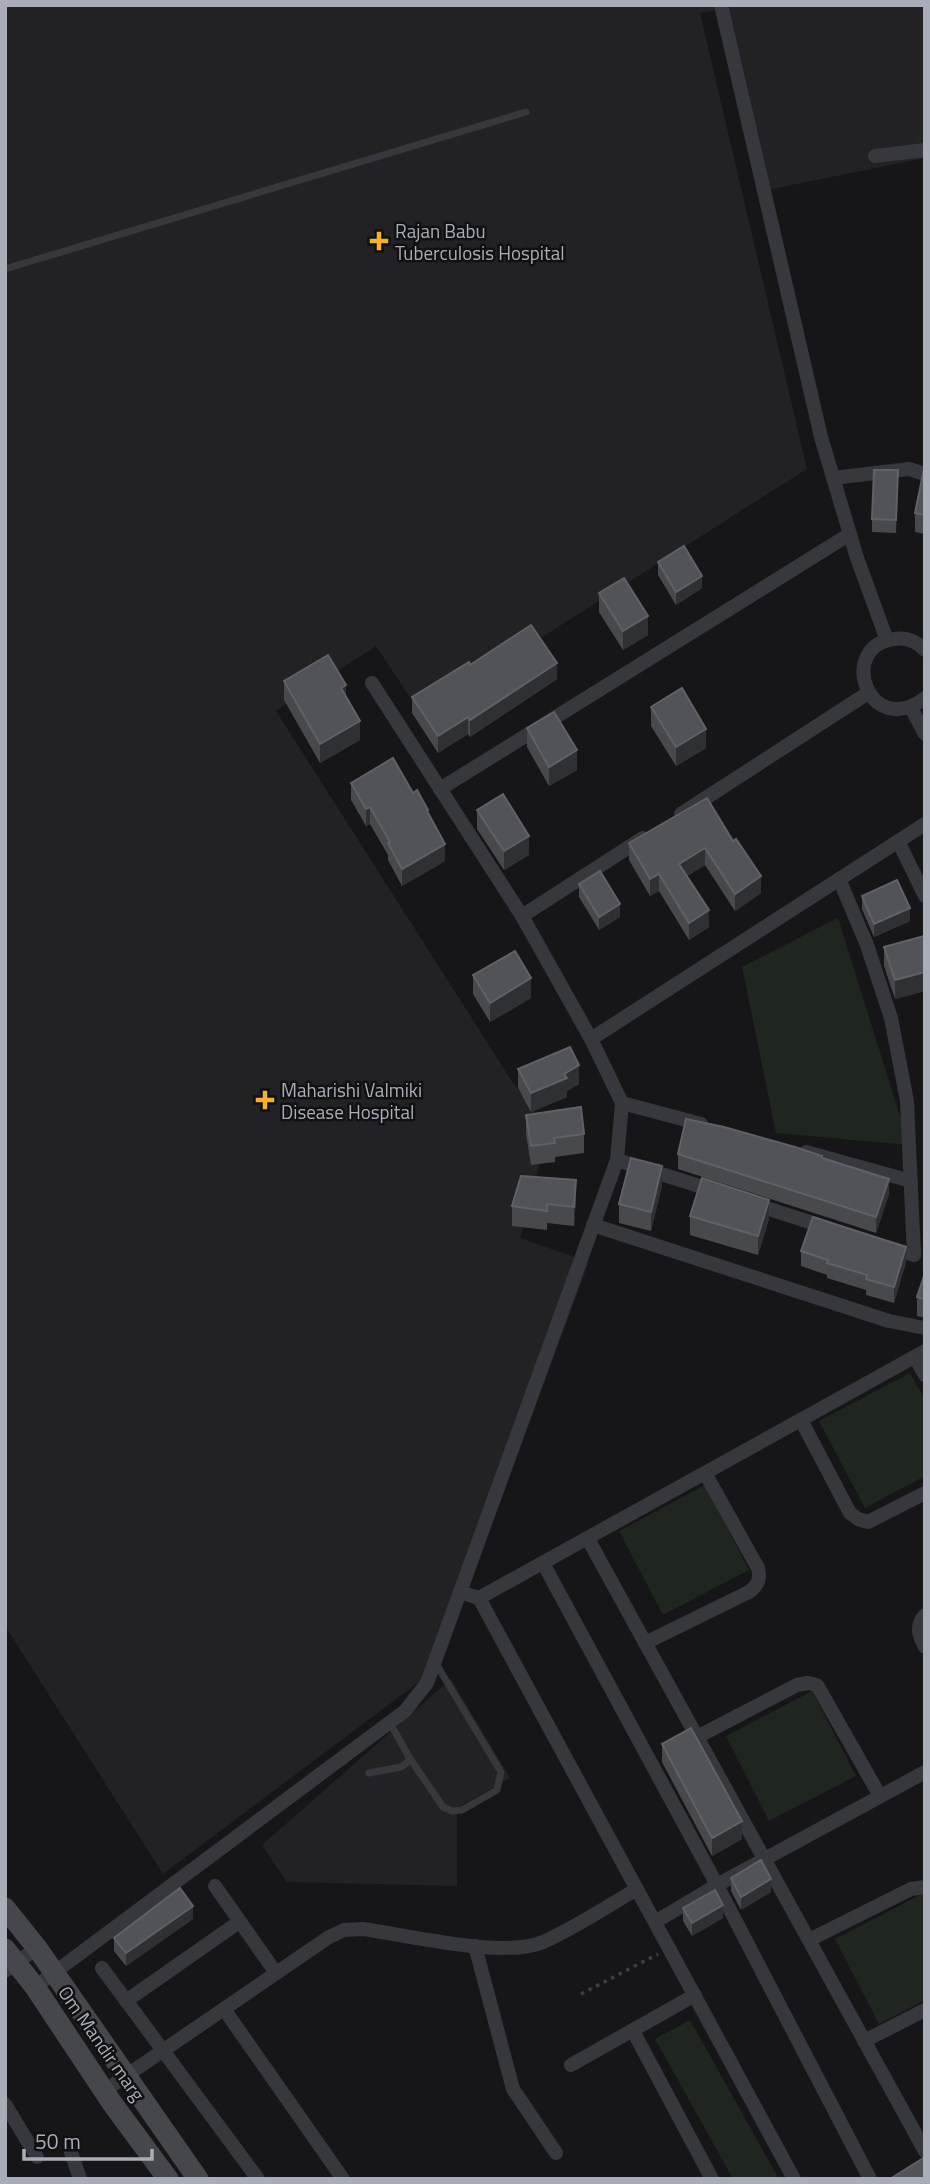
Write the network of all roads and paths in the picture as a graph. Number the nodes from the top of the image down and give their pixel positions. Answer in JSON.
{"nodes":[{"id":1,"x":721,"y":5,"type":"edge"},
{"id":2,"x":526,"y":112,"type":"dead end"},
{"id":3,"x":925,"y":150,"type":"edge"},
{"id":4,"x":875,"y":156,"type":"dead end"},
{"id":5,"x":5,"y":269,"type":"edge"},
{"id":6,"x":925,"y":474,"type":"edge"},
{"id":7,"x":833,"y":478,"type":"junction"},
{"id":8,"x":850,"y":534,"type":"junction"},
{"id":9,"x":887,"y":640,"type":"junction"},
{"id":10,"x":925,"y":650,"type":"edge"},
{"id":11,"x":372,"y":683,"type":"dead end"},
{"id":12,"x":868,"y":693,"type":"junction"},
{"id":13,"x":925,"y":698,"type":"edge"},
{"id":14,"x":911,"y":708,"type":"junction"},
{"id":15,"x":925,"y":734,"type":"edge"},
{"id":16,"x":440,"y":789,"type":"junction"},
{"id":17,"x":925,"y":824,"type":"edge"},
{"id":18,"x":898,"y":841,"type":"junction"},
{"id":19,"x":839,"y":879,"type":"junction"},
{"id":20,"x":925,"y":896,"type":"edge"},
{"id":21,"x":522,"y":916,"type":"junction"},
{"id":22,"x":591,"y":1039,"type":"junction"},
{"id":23,"x":622,"y":1103,"type":"junction"},
{"id":24,"x":714,"y":1128,"type":"edge"},
{"id":25,"x":793,"y":1149,"type":"edge"},
{"id":26,"x":617,"y":1160,"type":"junction"},
{"id":27,"x":911,"y":1181,"type":"junction"},
{"id":28,"x":593,"y":1225,"type":"junction"},
{"id":29,"x":836,"y":1230,"type":"edge"},
{"id":30,"x":875,"y":1243,"type":"edge"},
{"id":31,"x":919,"y":1257,"type":"edge"},
{"id":32,"x":925,"y":1328,"type":"edge"},
{"id":33,"x":920,"y":1354,"type":"edge"},
{"id":34,"x":925,"y":1375,"type":"edge"},
{"id":35,"x":801,"y":1420,"type":"junction"},
{"id":36,"x":705,"y":1474,"type":"junction"},
{"id":37,"x":925,"y":1493,"type":"edge"},
{"id":38,"x":588,"y":1539,"type":"junction"},
{"id":39,"x":543,"y":1563,"type":"junction"},
{"id":40,"x":460,"y":1592,"type":"junction"},
{"id":41,"x":480,"y":1598,"type":"junction"},
{"id":42,"x":925,"y":1615,"type":"edge"},
{"id":43,"x":645,"y":1643,"type":"junction"},
{"id":44,"x":925,"y":1647,"type":"edge"},
{"id":45,"x":435,"y":1662,"type":"junction"},
{"id":46,"x":390,"y":1723,"type":"junction"},
{"id":47,"x":697,"y":1737,"type":"junction"},
{"id":48,"x":409,"y":1757,"type":"junction"},
{"id":49,"x":925,"y":1772,"type":"edge"},
{"id":50,"x":369,"y":1773,"type":"dead end"},
{"id":51,"x":880,"y":1796,"type":"junction"},
{"id":52,"x":765,"y":1860,"type":"junction"},
{"id":53,"x":717,"y":1885,"type":"junction"},
{"id":54,"x":215,"y":1886,"type":"dead end"},
{"id":55,"x":925,"y":1887,"type":"edge"},
{"id":56,"x":637,"y":1889,"type":"junction"},
{"id":57,"x":5,"y":1908,"type":"edge"},
{"id":58,"x":239,"y":1922,"type":"junction"},
{"id":59,"x":655,"y":1922,"type":"junction"},
{"id":60,"x":809,"y":1940,"type":"junction"},
{"id":61,"x":475,"y":1946,"type":"junction"},
{"id":62,"x":37,"y":1948,"type":"junction"},
{"id":63,"x":669,"y":1948,"type":"junction"},
{"id":64,"x":9,"y":1961,"type":"edge"},
{"id":65,"x":102,"y":1968,"type":"dead end"},
{"id":66,"x":53,"y":1972,"type":"junction"},
{"id":67,"x":276,"y":1973,"type":"junction"},
{"id":68,"x":35,"y":1987,"type":"junction"},
{"id":69,"x":581,"y":1994,"type":"dead end"},
{"id":70,"x":695,"y":1996,"type":"junction"},
{"id":71,"x":126,"y":2001,"type":"junction"},
{"id":72,"x":224,"y":2009,"type":"junction"},
{"id":73,"x":925,"y":2010,"type":"edge"},
{"id":74,"x":633,"y":2031,"type":"junction"},
{"id":75,"x":864,"y":2041,"type":"junction"},
{"id":76,"x":164,"y":2051,"type":"junction"},
{"id":77,"x":571,"y":2065,"type":"dead end"},
{"id":78,"x":125,"y":2076,"type":"junction"},
{"id":79,"x":104,"y":2091,"type":"junction"},
{"id":80,"x":5,"y":2104,"type":"edge"},
{"id":81,"x":919,"y":2126,"type":"edge"},
{"id":82,"x":70,"y":2149,"type":"dead end"},
{"id":83,"x":925,"y":2151,"type":"edge"},
{"id":84,"x":556,"y":2153,"type":"dead end"},
{"id":85,"x":37,"y":2157,"type":"dead end"},
{"id":86,"x":80,"y":2179,"type":"edge"},
{"id":87,"x":168,"y":2179,"type":"edge"},
{"id":88,"x":198,"y":2179,"type":"edge"},
{"id":89,"x":258,"y":2179,"type":"edge"},
{"id":90,"x":344,"y":2179,"type":"edge"},
{"id":91,"x":712,"y":2179,"type":"edge"},
{"id":92,"x":794,"y":2179,"type":"edge"},
{"id":93,"x":870,"y":2179,"type":"edge"}],
"edges":[{"from":1,"to":7,"type":"street"},
{"from":2,"to":5,"type":"lane"},
{"from":3,"to":4,"type":"street"},
{"from":6,"to":7,"type":"street"},
{"from":7,"to":8,"type":"street"},
{"from":8,"to":9,"type":"street"},
{"from":8,"to":16,"type":"street"},
{"from":9,"to":10,"type":"street"},
{"from":9,"to":12,"type":"street"},
{"from":11,"to":16,"type":"street"},
{"from":12,"to":14,"type":"street"},
{"from":12,"to":21,"type":"street"},
{"from":13,"to":14,"type":"street"},
{"from":14,"to":15,"type":"street"},
{"from":16,"to":21,"type":"street"},
{"from":17,"to":18,"type":"street"},
{"from":18,"to":19,"type":"street"},
{"from":18,"to":20,"type":"street"},
{"from":19,"to":22,"type":"street"},
{"from":19,"to":27,"type":"street"},
{"from":21,"to":22,"type":"street"},
{"from":22,"to":23,"type":"street"},
{"from":23,"to":24,"type":"street"},
{"from":23,"to":26,"type":"street"},
{"from":25,"to":27,"type":"street"},
{"from":26,"to":28,"type":"street"},
{"from":26,"to":29,"type":"street"},
{"from":27,"to":31,"type":"street"},
{"from":28,"to":32,"type":"street"},
{"from":28,"to":40,"type":"street"},
{"from":30,"to":31,"type":"street"},
{"from":33,"to":34,"type":"street"},
{"from":33,"to":35,"type":"street"},
{"from":35,"to":36,"type":"street"},
{"from":35,"to":37,"type":"street"},
{"from":36,"to":38,"type":"street"},
{"from":36,"to":43,"type":"street"},
{"from":38,"to":39,"type":"street"},
{"from":38,"to":43,"type":"street"},
{"from":39,"to":41,"type":"street"},
{"from":39,"to":53,"type":"street"},
{"from":40,"to":41,"type":"street"},
{"from":40,"to":45,"type":"street"},
{"from":41,"to":56,"type":"street"},
{"from":42,"to":44,"type":"street"},
{"from":43,"to":47,"type":"street"},
{"from":45,"to":46,"type":"street"},
{"from":45,"to":48,"type":"lane"},
{"from":46,"to":48,"type":"lane"},
{"from":46,"to":66,"type":"street"},
{"from":47,"to":51,"type":"street"},
{"from":47,"to":52,"type":"street"},
{"from":48,"to":50,"type":"lane"},
{"from":49,"to":51,"type":"street"},
{"from":51,"to":52,"type":"street"},
{"from":52,"to":53,"type":"street"},
{"from":52,"to":60,"type":"street"},
{"from":53,"to":59,"type":"street"},
{"from":53,"to":93,"type":"street"},
{"from":54,"to":58,"type":"street"},
{"from":55,"to":60,"type":"street"},
{"from":56,"to":59,"type":"street"},
{"from":56,"to":61,"type":"street"},
{"from":57,"to":62,"type":"main road","name":"Om Mandir marg"},
{"from":58,"to":67,"type":"street"},
{"from":58,"to":71,"type":"street"},
{"from":59,"to":63,"type":"street"},
{"from":60,"to":75,"type":"street"},
{"from":61,"to":67,"type":"street"},
{"from":61,"to":84,"type":"street"},
{"from":62,"to":64,"type":"street"},
{"from":62,"to":66,"type":"main road","name":"Om Mandir marg"},
{"from":63,"to":69,"type":"path"},
{"from":63,"to":70,"type":"street"},
{"from":64,"to":68,"type":"main road","name":"Om Mandir marg"},
{"from":65,"to":71,"type":"street"},
{"from":66,"to":68,"type":"street"},
{"from":66,"to":78,"type":"main road","name":"Om Mandir marg"},
{"from":67,"to":72,"type":"street"},
{"from":68,"to":79,"type":"main road","name":"Om Mandir marg"},
{"from":70,"to":74,"type":"street"},
{"from":70,"to":92,"type":"street"},
{"from":71,"to":76,"type":"street"},
{"from":72,"to":76,"type":"street"},
{"from":72,"to":90,"type":"street"},
{"from":73,"to":75,"type":"street"},
{"from":74,"to":77,"type":"street"},
{"from":74,"to":91,"type":"street"},
{"from":75,"to":81,"type":"street"},
{"from":76,"to":78,"type":"street"},
{"from":76,"to":89,"type":"street"},
{"from":78,"to":79,"type":"street"},
{"from":78,"to":88,"type":"main road","name":"Om Mandir marg"},
{"from":79,"to":87,"type":"main road","name":"Om Mandir marg"},
{"from":80,"to":85,"type":"street"},
{"from":81,"to":83,"type":"street"},
{"from":82,"to":86,"type":"street"}]}
